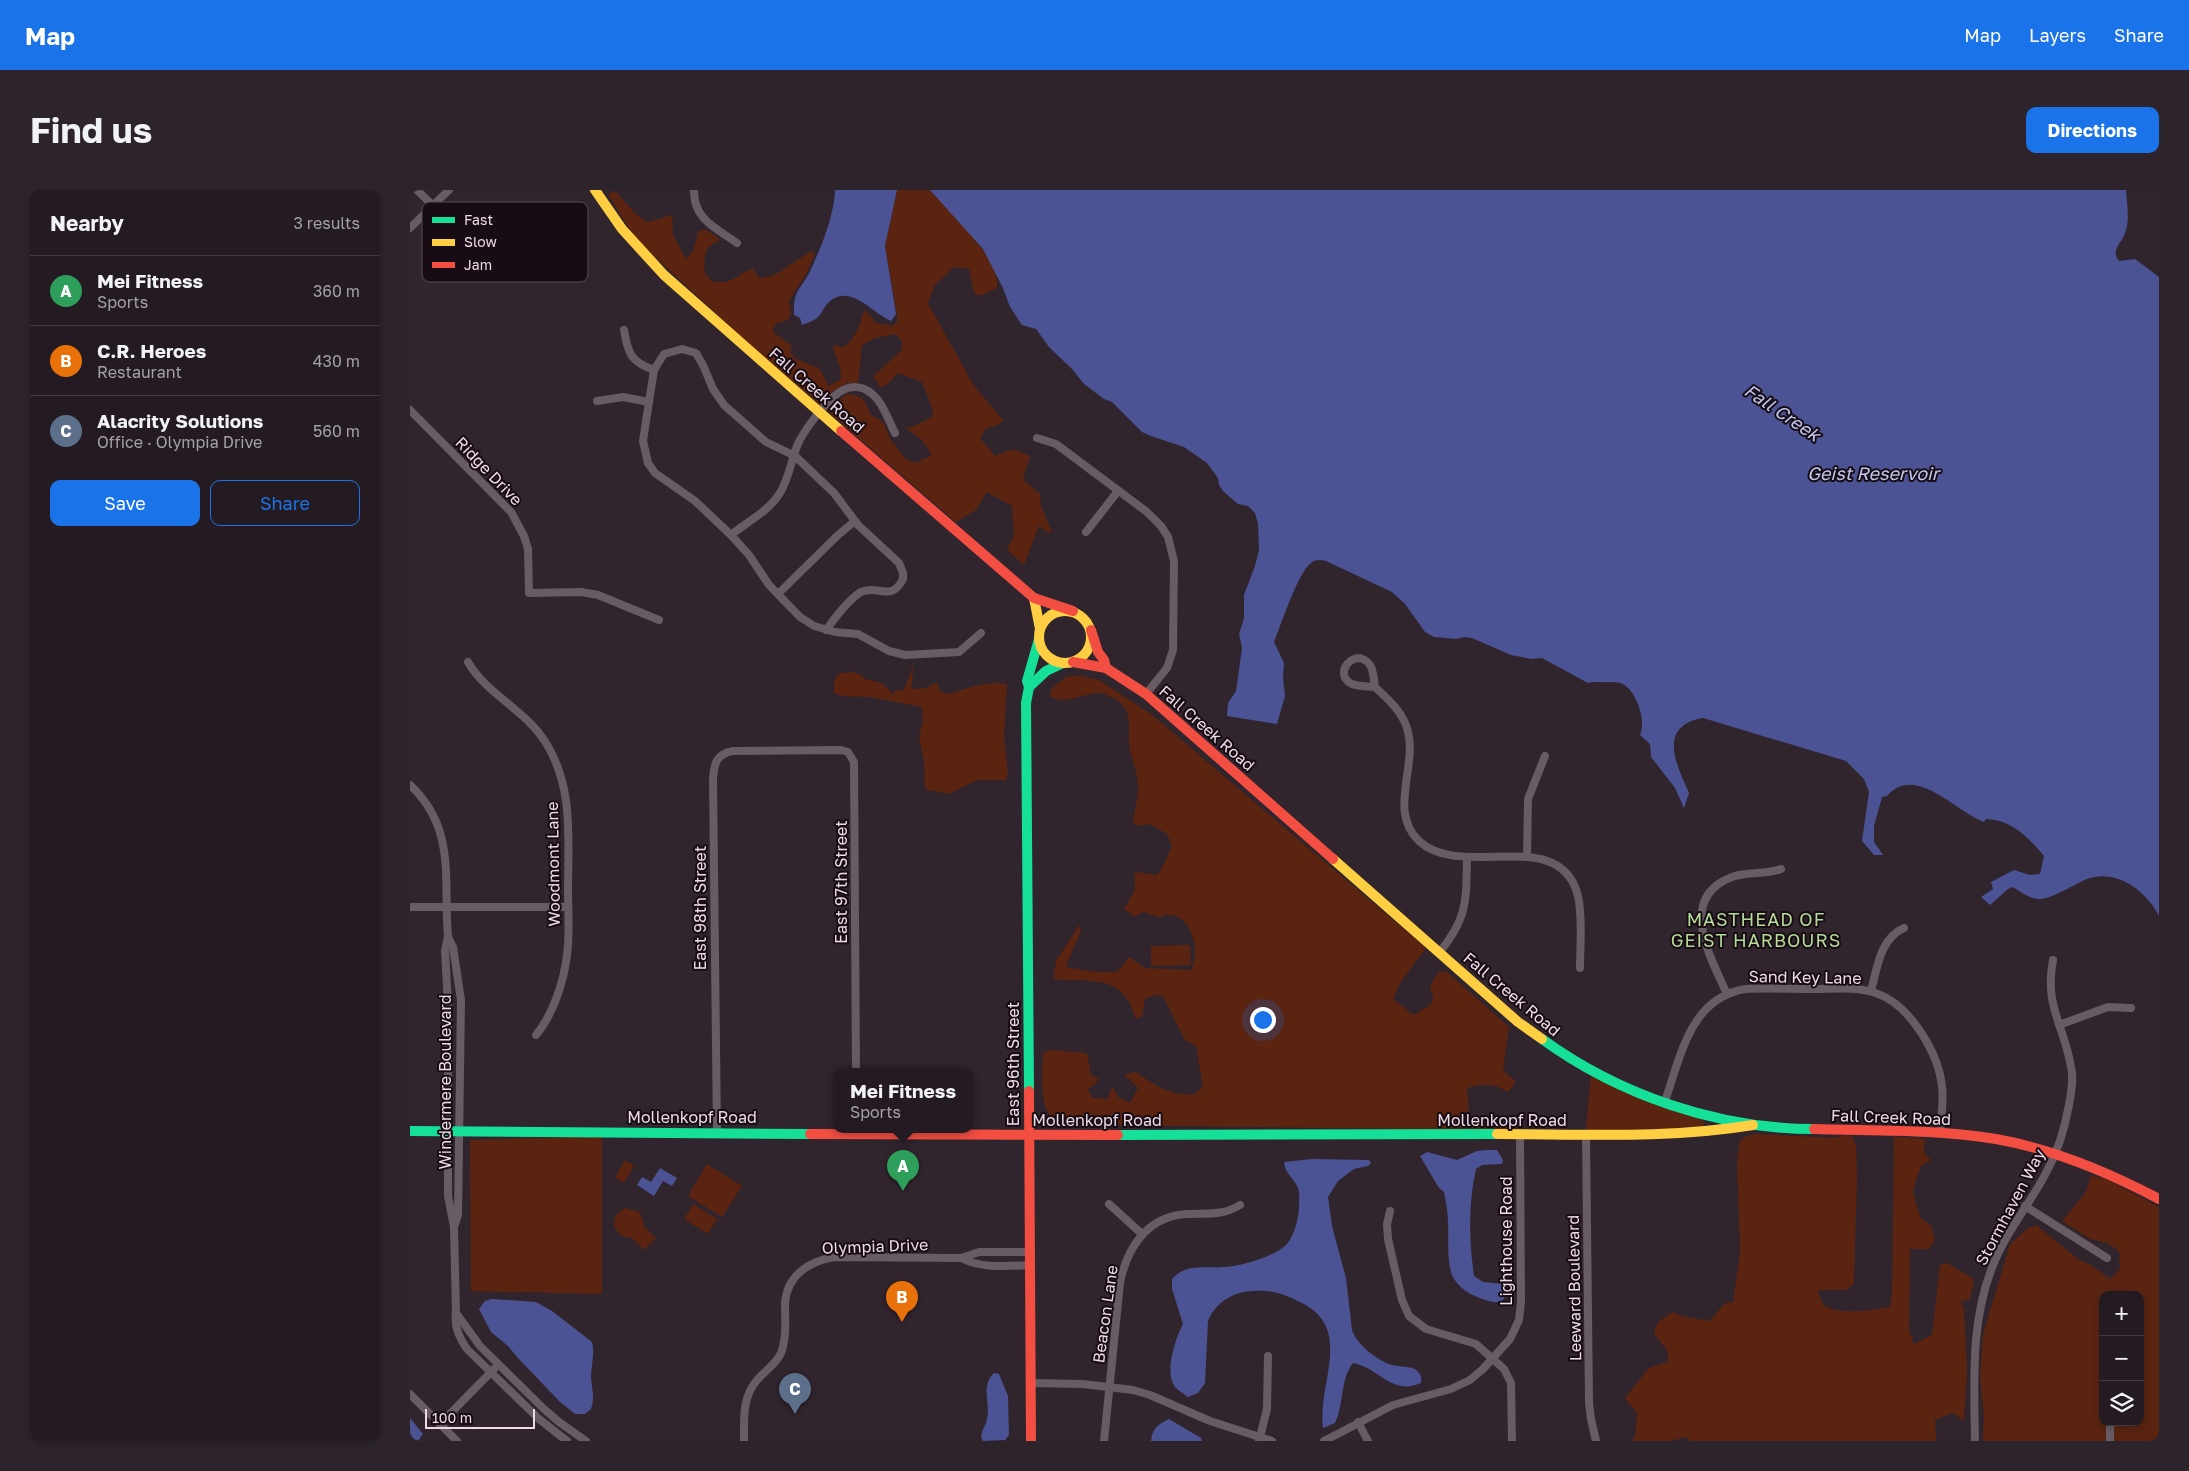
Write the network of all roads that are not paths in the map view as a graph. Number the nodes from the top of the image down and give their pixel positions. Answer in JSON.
{"nodes":[{"id":1,"x":417,"y":190,"type":"edge"},
{"id":2,"x":448,"y":190,"type":"edge"},
{"id":3,"x":595,"y":190,"type":"edge"},
{"id":4,"x":694,"y":190,"type":"edge"},
{"id":5,"x":428,"y":202,"type":"edge"},
{"id":6,"x":436,"y":202,"type":"edge"},
{"id":7,"x":422,"y":216,"type":"edge"},
{"id":8,"x":410,"y":228,"type":"edge"},
{"id":9,"x":737,"y":243,"type":"dead end"},
{"id":10,"x":624,"y":330,"type":"dead end"},
{"id":11,"x":654,"y":370,"type":"junction"},
{"id":12,"x":598,"y":402,"type":"dead end"},
{"id":13,"x":649,"y":402,"type":"junction"},
{"id":14,"x":410,"y":410,"type":"edge"},
{"id":15,"x":820,"y":413,"type":"junction"},
{"id":16,"x":895,"y":433,"type":"dead end"},
{"id":17,"x":1037,"y":438,"type":"dead end"},
{"id":18,"x":794,"y":456,"type":"junction"},
{"id":19,"x":1118,"y":491,"type":"junction"},
{"id":20,"x":855,"y":521,"type":"junction"},
{"id":21,"x":1086,"y":532,"type":"dead end"},
{"id":22,"x":731,"y":535,"type":"junction"},
{"id":23,"x":778,"y":594,"type":"junction"},
{"id":24,"x":1034,"y":598,"type":"junction"},
{"id":25,"x":1072,"y":611,"type":"junction"},
{"id":26,"x":659,"y":620,"type":"dead end"},
{"id":27,"x":826,"y":630,"type":"junction"},
{"id":28,"x":1091,"y":630,"type":"junction"},
{"id":29,"x":981,"y":633,"type":"dead end"},
{"id":30,"x":1040,"y":634,"type":"junction"},
{"id":31,"x":468,"y":662,"type":"dead end"},
{"id":32,"x":1068,"y":662,"type":"junction"},
{"id":33,"x":1106,"y":668,"type":"junction"},
{"id":34,"x":1029,"y":687,"type":"junction"},
{"id":35,"x":1375,"y":687,"type":"junction"},
{"id":36,"x":1146,"y":694,"type":"junction"},
{"id":37,"x":789,"y":751,"type":"joint"},
{"id":38,"x":1545,"y":756,"type":"dead end"},
{"id":39,"x":410,"y":785,"type":"edge"},
{"id":40,"x":1467,"y":857,"type":"junction"},
{"id":41,"x":1527,"y":857,"type":"junction"},
{"id":42,"x":1781,"y":869,"type":"dead end"},
{"id":43,"x":410,"y":907,"type":"edge"},
{"id":44,"x":446,"y":907,"type":"junction"},
{"id":45,"x":568,"y":907,"type":"junction"},
{"id":46,"x":1904,"y":928,"type":"dead end"},
{"id":47,"x":448,"y":937,"type":"junction"},
{"id":48,"x":1439,"y":952,"type":"junction"},
{"id":49,"x":2053,"y":960,"type":"dead end"},
{"id":50,"x":1580,"y":968,"type":"dead end"},
{"id":51,"x":1871,"y":991,"type":"junction"},
{"id":52,"x":1727,"y":994,"type":"junction"},
{"id":53,"x":2131,"y":1008,"type":"dead end"},
{"id":54,"x":2059,"y":1025,"type":"junction"},
{"id":55,"x":536,"y":1035,"type":"dead end"},
{"id":56,"x":856,"y":1068,"type":"edge"},
{"id":57,"x":1665,"y":1101,"type":"junction"},
{"id":58,"x":1753,"y":1125,"type":"junction"},
{"id":59,"x":410,"y":1131,"type":"edge"},
{"id":60,"x":833,"y":1131,"type":"edge"},
{"id":61,"x":446,"y":1132,"type":"junction"},
{"id":62,"x":461,"y":1132,"type":"junction"},
{"id":63,"x":1940,"y":1132,"type":"junction"},
{"id":64,"x":718,"y":1133,"type":"junction"},
{"id":65,"x":943,"y":1133,"type":"edge"},
{"id":66,"x":1029,"y":1135,"type":"junction"},
{"id":67,"x":1520,"y":1135,"type":"junction"},
{"id":68,"x":1586,"y":1135,"type":"junction"},
{"id":69,"x":2054,"y":1154,"type":"junction"},
{"id":70,"x":2157,"y":1195,"type":"edge"},
{"id":71,"x":1108,"y":1204,"type":"dead end"},
{"id":72,"x":1240,"y":1205,"type":"dead end"},
{"id":73,"x":2025,"y":1206,"type":"junction"},
{"id":74,"x":1390,"y":1211,"type":"dead end"},
{"id":75,"x":454,"y":1227,"type":"junction"},
{"id":76,"x":1142,"y":1234,"type":"junction"},
{"id":77,"x":1030,"y":1252,"type":"junction"},
{"id":78,"x":961,"y":1258,"type":"junction"},
{"id":79,"x":2107,"y":1258,"type":"dead end"},
{"id":80,"x":1030,"y":1265,"type":"junction"},
{"id":81,"x":456,"y":1313,"type":"junction"},
{"id":82,"x":1268,"y":1356,"type":"dead end"},
{"id":83,"x":1493,"y":1358,"type":"junction"},
{"id":84,"x":499,"y":1364,"type":"junction"},
{"id":85,"x":491,"y":1372,"type":"junction"},
{"id":86,"x":1030,"y":1383,"type":"junction"},
{"id":87,"x":1109,"y":1387,"type":"junction"},
{"id":88,"x":410,"y":1394,"type":"edge"},
{"id":89,"x":1358,"y":1422,"type":"junction"},
{"id":90,"x":440,"y":1424,"type":"junction"},
{"id":91,"x":2110,"y":1426,"type":"edge"},
{"id":92,"x":1260,"y":1439,"type":"edge"},
{"id":93,"x":457,"y":1441,"type":"edge"},
{"id":94,"x":567,"y":1441,"type":"edge"},
{"id":95,"x":586,"y":1441,"type":"edge"},
{"id":96,"x":744,"y":1441,"type":"edge"},
{"id":97,"x":1031,"y":1441,"type":"edge"},
{"id":98,"x":1104,"y":1441,"type":"edge"},
{"id":99,"x":1272,"y":1441,"type":"edge"},
{"id":100,"x":1324,"y":1441,"type":"edge"},
{"id":101,"x":1368,"y":1441,"type":"edge"},
{"id":102,"x":1512,"y":1441,"type":"edge"},
{"id":103,"x":1596,"y":1441,"type":"edge"},
{"id":104,"x":1975,"y":1441,"type":"edge"},
{"id":105,"x":2110,"y":1441,"type":"edge"}],
"edges":[{"from":1,"to":5,"type":"street"},
{"from":2,"to":6,"type":"street"},
{"from":3,"to":15,"type":"main road","name":"Fall Creek Road"},
{"from":4,"to":9,"type":"street"},
{"from":7,"to":8,"type":"street"},
{"from":10,"to":11,"type":"street"},
{"from":11,"to":13,"type":"street"},
{"from":11,"to":18,"type":"street"},
{"from":12,"to":13,"type":"street"},
{"from":13,"to":22,"type":"street"},
{"from":14,"to":26,"type":"street","name":"Ridge Drive"},
{"from":15,"to":16,"type":"street"},
{"from":15,"to":18,"type":"street"},
{"from":15,"to":24,"type":"main road","name":"Fall Creek Road"},
{"from":17,"to":19,"type":"street"},
{"from":18,"to":20,"type":"street"},
{"from":18,"to":22,"type":"street"},
{"from":19,"to":21,"type":"street"},
{"from":19,"to":36,"type":"street"},
{"from":20,"to":23,"type":"street"},
{"from":20,"to":27,"type":"street"},
{"from":22,"to":23,"type":"street"},
{"from":23,"to":27,"type":"street"},
{"from":24,"to":25,"type":"main road","name":"Fall Creek Road"},
{"from":24,"to":30,"type":"main road"},
{"from":25,"to":28,"type":"main road"},
{"from":25,"to":30,"type":"main road"},
{"from":27,"to":29,"type":"street"},
{"from":28,"to":32,"type":"main road"},
{"from":28,"to":33,"type":"main road"},
{"from":30,"to":32,"type":"main road"},
{"from":30,"to":34,"type":"main road","name":"East 96th Street"},
{"from":31,"to":45,"type":"street","name":"Woodmont Lane"},
{"from":32,"to":33,"type":"main road","name":"Fall Creek Road"},
{"from":32,"to":34,"type":"main road"},
{"from":33,"to":36,"type":"main road","name":"Fall Creek Road"},
{"from":34,"to":66,"type":"main road","name":"East 96th Street"},
{"from":35,"to":35,"type":"street"},
{"from":35,"to":40,"type":"street"},
{"from":36,"to":48,"type":"main road","name":"Fall Creek Road"},
{"from":37,"to":56,"type":"street","name":"East 97th Street"},
{"from":37,"to":64,"type":"street","name":"East 98th Street"},
{"from":38,"to":41,"type":"street"},
{"from":39,"to":44,"type":"street","name":"Windermere Boulevard"},
{"from":40,"to":41,"type":"street"},
{"from":40,"to":48,"type":"street"},
{"from":41,"to":50,"type":"street"},
{"from":42,"to":52,"type":"street"},
{"from":43,"to":44,"type":"street"},
{"from":44,"to":45,"type":"street"},
{"from":44,"to":47,"type":"street","name":"Windermere Boulevard"},
{"from":45,"to":55,"type":"street","name":"Woodmont Lane"},
{"from":46,"to":51,"type":"street"},
{"from":47,"to":61,"type":"street","name":"Windermere Boulevard"},
{"from":47,"to":62,"type":"street","name":"Windermere Boulevard"},
{"from":48,"to":57,"type":"main road","name":"Fall Creek Road"},
{"from":49,"to":54,"type":"street","name":"Stormhaven Way"},
{"from":51,"to":52,"type":"street","name":"Sand Key Lane"},
{"from":51,"to":63,"type":"street","name":"Sand Key Lane"},
{"from":52,"to":57,"type":"street","name":"Sand Key Lane"},
{"from":53,"to":54,"type":"street"},
{"from":54,"to":69,"type":"street","name":"Stormhaven Way"},
{"from":57,"to":58,"type":"main road","name":"Fall Creek Road"},
{"from":58,"to":63,"type":"main road","name":"Fall Creek Road"},
{"from":58,"to":68,"type":"main road","name":"Mollenkopf Road"},
{"from":59,"to":61,"type":"main road","name":"Mollenkopf Road"},
{"from":60,"to":64,"type":"main road","name":"Mollenkopf Road"},
{"from":61,"to":62,"type":"main road","name":"Mollenkopf Road"},
{"from":61,"to":75,"type":"street","name":"Windermere Boulevard"},
{"from":62,"to":64,"type":"main road","name":"Mollenkopf Road"},
{"from":62,"to":75,"type":"street","name":"Windermere Boulevard"},
{"from":63,"to":69,"type":"main road","name":"Fall Creek Road"},
{"from":65,"to":66,"type":"main road","name":"Mollenkopf Road"},
{"from":66,"to":67,"type":"main road","name":"Mollenkopf Road"},
{"from":66,"to":77,"type":"main road","name":"East 96th Street"},
{"from":67,"to":68,"type":"main road","name":"Mollenkopf Road"},
{"from":67,"to":83,"type":"street","name":"Lighthouse Road"},
{"from":68,"to":103,"type":"street","name":"Leeward Boulevard"},
{"from":69,"to":70,"type":"main road","name":"Fall Creek Road"},
{"from":69,"to":73,"type":"street","name":"Stormhaven Way"},
{"from":71,"to":76,"type":"street"},
{"from":72,"to":76,"type":"street","name":"Beacon Lane"},
{"from":73,"to":79,"type":"street"},
{"from":73,"to":104,"type":"street","name":"Stormhaven Way"},
{"from":74,"to":83,"type":"street"},
{"from":75,"to":81,"type":"street","name":"Windermere Boulevard"},
{"from":76,"to":87,"type":"street","name":"Beacon Lane"},
{"from":77,"to":78,"type":"street","name":"Olympia Drive"},
{"from":77,"to":80,"type":"main road","name":"East 96th Street"},
{"from":78,"to":80,"type":"street","name":"Olympia Drive"},
{"from":78,"to":96,"type":"street","name":"Olympia Drive"},
{"from":80,"to":86,"type":"main road","name":"East 96th Street"},
{"from":81,"to":84,"type":"street"},
{"from":81,"to":85,"type":"street","name":"Windermere Boulevard"},
{"from":82,"to":92,"type":"street"},
{"from":83,"to":89,"type":"street","name":"Lighthouse Road"},
{"from":83,"to":102,"type":"street"},
{"from":84,"to":85,"type":"street"},
{"from":84,"to":95,"type":"street"},
{"from":85,"to":90,"type":"street"},
{"from":85,"to":94,"type":"street","name":"Windermere Boulevard"},
{"from":86,"to":87,"type":"street"},
{"from":86,"to":97,"type":"main road","name":"East 96th Street"},
{"from":87,"to":92,"type":"street"},
{"from":87,"to":98,"type":"street","name":"Beacon Lane"},
{"from":88,"to":90,"type":"street"},
{"from":89,"to":100,"type":"street","name":"Lighthouse Road"},
{"from":89,"to":101,"type":"street"},
{"from":90,"to":93,"type":"street"},
{"from":91,"to":105,"type":"street"},
{"from":92,"to":99,"type":"street"}]}
